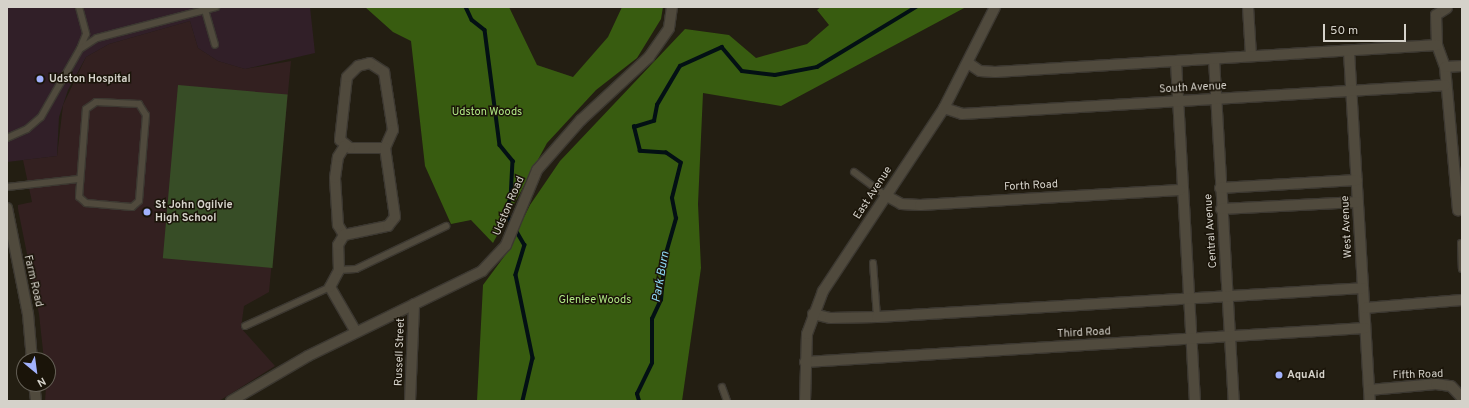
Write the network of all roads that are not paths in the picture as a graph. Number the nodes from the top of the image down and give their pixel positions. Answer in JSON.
{"nodes":[{"id":1,"x":79,"y":7,"type":"edge"},
{"id":2,"x":216,"y":7,"type":"edge"},
{"id":3,"x":672,"y":7,"type":"edge"},
{"id":4,"x":994,"y":7,"type":"edge"},
{"id":5,"x":1248,"y":7,"type":"edge"},
{"id":6,"x":1447,"y":8,"type":"dead end"},
{"id":7,"x":205,"y":10,"type":"junction"},
{"id":8,"x":215,"y":45,"type":"dead end"},
{"id":9,"x":1437,"y":45,"type":"junction"},
{"id":10,"x":80,"y":50,"type":"junction"},
{"id":11,"x":1349,"y":52,"type":"junction"},
{"id":12,"x":1251,"y":56,"type":"junction"},
{"id":13,"x":1214,"y":59,"type":"junction"},
{"id":14,"x":1176,"y":62,"type":"junction"},
{"id":15,"x":968,"y":63,"type":"junction"},
{"id":16,"x":1462,"y":66,"type":"edge"},
{"id":17,"x":1445,"y":68,"type":"junction"},
{"id":18,"x":1445,"y":85,"type":"junction"},
{"id":19,"x":1351,"y":89,"type":"junction"},
{"id":20,"x":1217,"y":98,"type":"junction"},
{"id":21,"x":1177,"y":100,"type":"junction"},
{"id":22,"x":944,"y":108,"type":"junction"},
{"id":23,"x":7,"y":138,"type":"edge"},
{"id":24,"x":345,"y":146,"type":"junction"},
{"id":25,"x":385,"y":148,"type":"junction"},
{"id":26,"x":854,"y":172,"type":"dead end"},
{"id":27,"x":79,"y":179,"type":"junction"},
{"id":28,"x":1356,"y":180,"type":"junction"},
{"id":29,"x":7,"y":187,"type":"edge"},
{"id":30,"x":1220,"y":188,"type":"junction"},
{"id":31,"x":1180,"y":190,"type":"junction"},
{"id":32,"x":885,"y":195,"type":"junction"},
{"id":33,"x":1358,"y":202,"type":"junction"},
{"id":34,"x":7,"y":208,"type":"edge"},
{"id":35,"x":1221,"y":210,"type":"junction"},
{"id":36,"x":1458,"y":210,"type":"dead end"},
{"id":37,"x":446,"y":226,"type":"dead end"},
{"id":38,"x":344,"y":235,"type":"junction"},
{"id":39,"x":1461,"y":243,"type":"dead end"},
{"id":40,"x":873,"y":263,"type":"dead end"},
{"id":41,"x":1462,"y":269,"type":"edge"},
{"id":42,"x":339,"y":270,"type":"junction"},
{"id":43,"x":330,"y":287,"type":"junction"},
{"id":44,"x":1363,"y":288,"type":"junction"},
{"id":45,"x":1228,"y":296,"type":"junction"},
{"id":46,"x":1187,"y":299,"type":"junction"},
{"id":47,"x":1462,"y":300,"type":"edge"},
{"id":48,"x":414,"y":304,"type":"junction"},
{"id":49,"x":1365,"y":308,"type":"junction"},
{"id":50,"x":813,"y":314,"type":"junction"},
{"id":51,"x":877,"y":317,"type":"junction"},
{"id":52,"x":245,"y":326,"type":"dead end"},
{"id":53,"x":1365,"y":328,"type":"junction"},
{"id":54,"x":356,"y":332,"type":"junction"},
{"id":55,"x":1231,"y":336,"type":"junction"},
{"id":56,"x":1191,"y":339,"type":"junction"},
{"id":57,"x":31,"y":352,"type":"edge"},
{"id":58,"x":804,"y":362,"type":"junction"},
{"id":59,"x":722,"y":387,"type":"dead end"},
{"id":60,"x":1369,"y":390,"type":"junction"},
{"id":61,"x":1462,"y":398,"type":"edge"},
{"id":62,"x":231,"y":401,"type":"edge"},
{"id":63,"x":410,"y":401,"type":"edge"},
{"id":64,"x":727,"y":401,"type":"edge"},
{"id":65,"x":805,"y":401,"type":"edge"},
{"id":66,"x":1195,"y":401,"type":"edge"},
{"id":67,"x":1234,"y":401,"type":"edge"},
{"id":68,"x":1370,"y":401,"type":"edge"}],
"edges":[{"from":1,"to":10,"type":"lane"},
{"from":2,"to":7,"type":"lane"},
{"from":3,"to":48,"type":"street","name":"Udston Road"},
{"from":4,"to":15,"type":"street","name":"East Avenue"},
{"from":5,"to":12,"type":"street"},
{"from":6,"to":9,"type":"street"},
{"from":7,"to":8,"type":"lane"},
{"from":7,"to":10,"type":"lane"},
{"from":9,"to":11,"type":"street"},
{"from":9,"to":17,"type":"street"},
{"from":10,"to":23,"type":"lane"},
{"from":11,"to":12,"type":"street"},
{"from":11,"to":19,"type":"street","name":"West Avenue"},
{"from":12,"to":13,"type":"street"},
{"from":13,"to":14,"type":"street"},
{"from":13,"to":20,"type":"street","name":"Central Avenue"},
{"from":14,"to":15,"type":"street"},
{"from":14,"to":21,"type":"street"},
{"from":15,"to":22,"type":"street","name":"East Avenue"},
{"from":16,"to":17,"type":"street"},
{"from":17,"to":18,"type":"street"},
{"from":18,"to":19,"type":"street","name":"South Avenue"},
{"from":18,"to":36,"type":"street"},
{"from":19,"to":20,"type":"street","name":"South Avenue"},
{"from":19,"to":28,"type":"street","name":"West Avenue"},
{"from":20,"to":21,"type":"street","name":"South Avenue"},
{"from":20,"to":30,"type":"street","name":"Central Avenue"},
{"from":21,"to":22,"type":"street","name":"South Avenue"},
{"from":21,"to":31,"type":"street"},
{"from":22,"to":32,"type":"street","name":"East Avenue"},
{"from":24,"to":25,"type":"street"},
{"from":24,"to":25,"type":"street"},
{"from":24,"to":38,"type":"street"},
{"from":25,"to":38,"type":"street"},
{"from":26,"to":32,"type":"lane"},
{"from":27,"to":27,"type":"lane"},
{"from":27,"to":29,"type":"lane"},
{"from":28,"to":30,"type":"street"},
{"from":28,"to":33,"type":"street","name":"West Avenue"},
{"from":30,"to":35,"type":"street","name":"Central Avenue"},
{"from":31,"to":32,"type":"street","name":"Forth Road"},
{"from":31,"to":46,"type":"street"},
{"from":32,"to":50,"type":"street","name":"East Avenue"},
{"from":33,"to":35,"type":"street"},
{"from":33,"to":44,"type":"street","name":"West Avenue"},
{"from":34,"to":57,"type":"street","name":"Farm Road"},
{"from":35,"to":45,"type":"street","name":"Central Avenue"},
{"from":37,"to":42,"type":"lane"},
{"from":38,"to":42,"type":"street"},
{"from":39,"to":41,"type":"lane"},
{"from":40,"to":51,"type":"lane"},
{"from":42,"to":43,"type":"street"},
{"from":43,"to":52,"type":"lane"},
{"from":43,"to":54,"type":"street"},
{"from":44,"to":45,"type":"street"},
{"from":44,"to":49,"type":"street","name":"West Avenue"},
{"from":45,"to":46,"type":"street"},
{"from":45,"to":55,"type":"street","name":"Central Avenue"},
{"from":46,"to":51,"type":"street"},
{"from":46,"to":56,"type":"street"},
{"from":47,"to":49,"type":"street"},
{"from":48,"to":54,"type":"street","name":"Udston Road"},
{"from":48,"to":63,"type":"street","name":"Russell Street"},
{"from":49,"to":53,"type":"street","name":"West Avenue"},
{"from":50,"to":51,"type":"street"},
{"from":50,"to":58,"type":"street","name":"East Avenue"},
{"from":53,"to":55,"type":"street","name":"Third Road"},
{"from":53,"to":60,"type":"street","name":"West Avenue"},
{"from":54,"to":62,"type":"street","name":"Udston Road"},
{"from":55,"to":56,"type":"street","name":"Third Road"},
{"from":55,"to":67,"type":"street","name":"Central Avenue"},
{"from":56,"to":58,"type":"street","name":"Third Road"},
{"from":56,"to":66,"type":"street"},
{"from":58,"to":65,"type":"street","name":"East Avenue"},
{"from":59,"to":64,"type":"lane"},
{"from":60,"to":61,"type":"street","name":"Fifth Road"},
{"from":60,"to":68,"type":"street","name":"West Avenue"}]}
